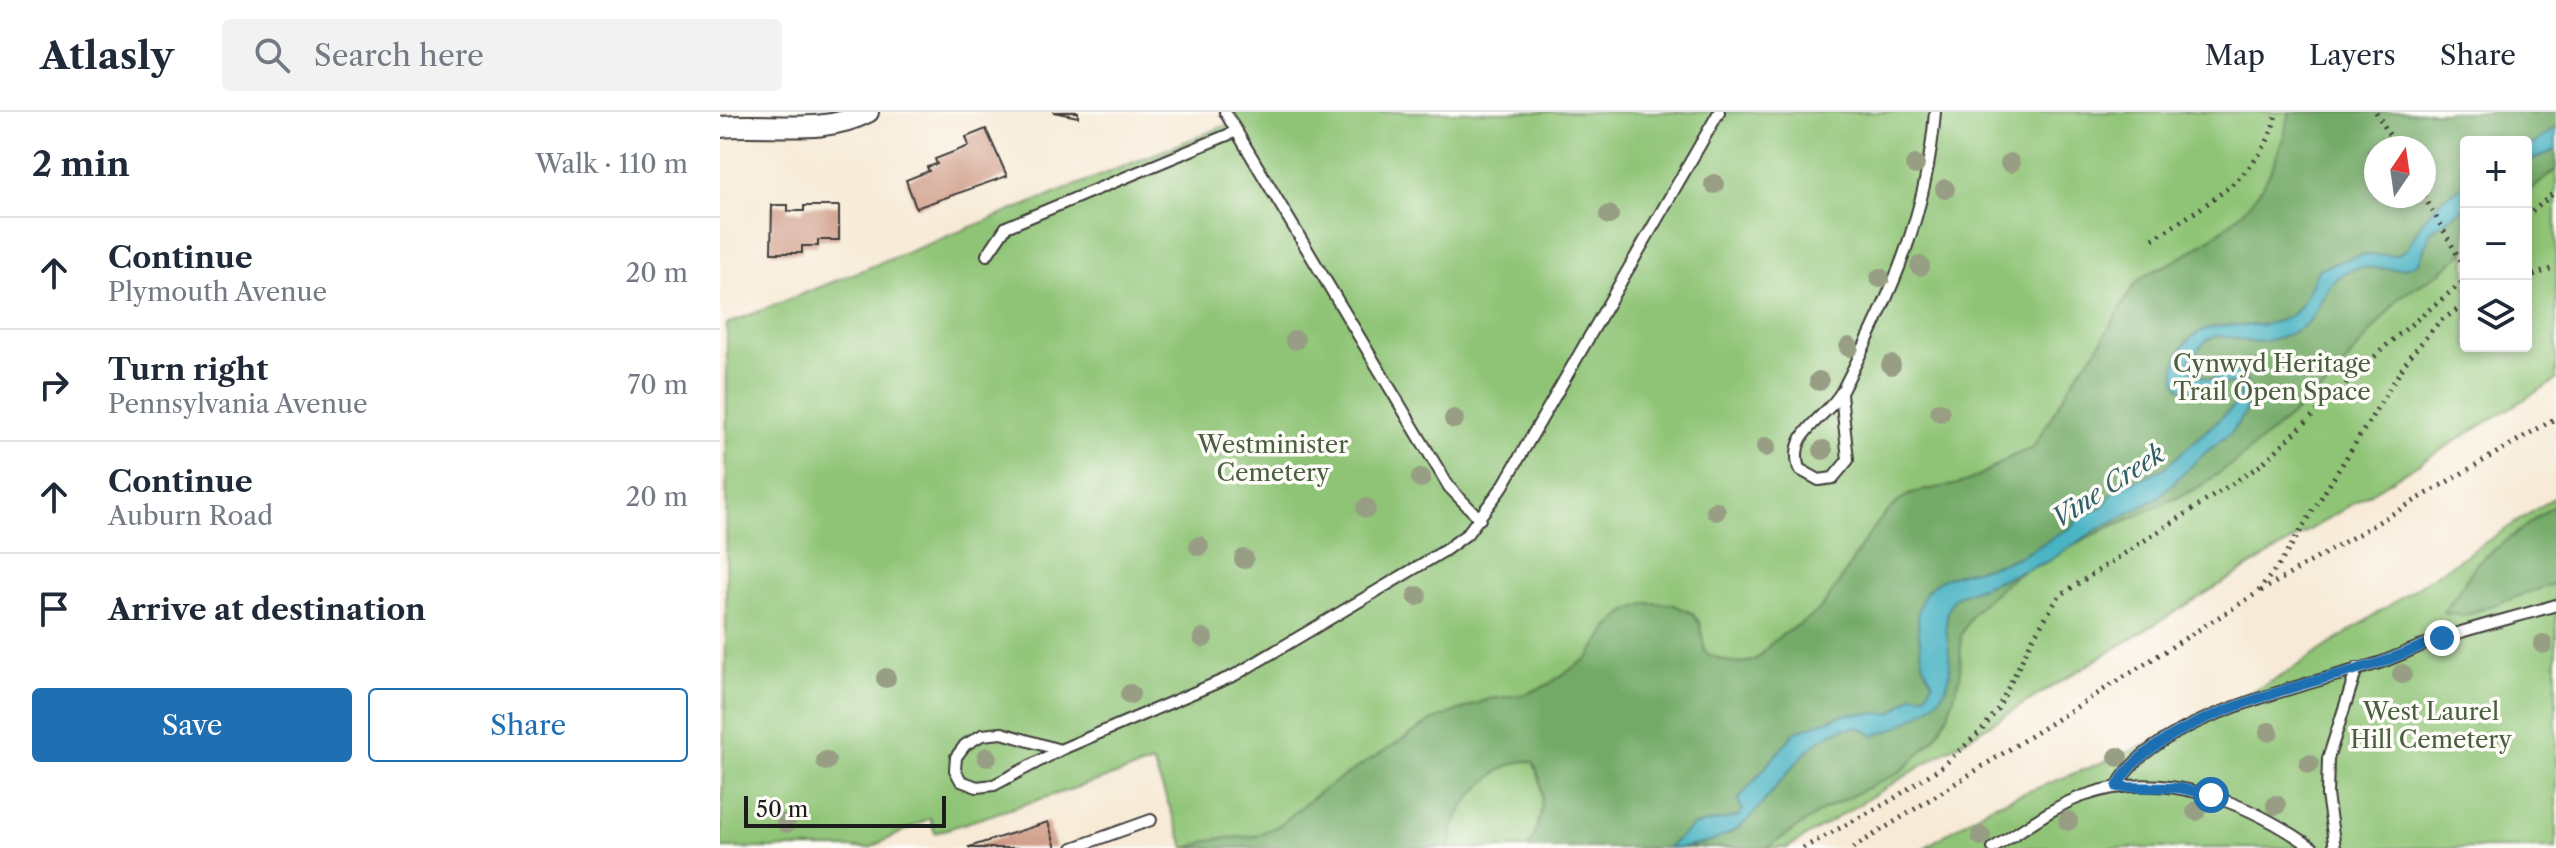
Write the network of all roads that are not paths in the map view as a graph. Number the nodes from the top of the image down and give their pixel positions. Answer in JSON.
{"nodes":[{"id":1,"x":868,"y":112,"type":"edge"},
{"id":2,"x":1225,"y":112,"type":"edge"},
{"id":3,"x":1719,"y":112,"type":"edge"},
{"id":4,"x":1935,"y":112,"type":"edge"},
{"id":5,"x":720,"y":127,"type":"edge"},
{"id":6,"x":1237,"y":131,"type":"junction"},
{"id":7,"x":987,"y":255,"type":"dead end"},
{"id":8,"x":1841,"y":394,"type":"junction"},
{"id":9,"x":1480,"y":519,"type":"junction"},
{"id":10,"x":2556,"y":605,"type":"edge"},
{"id":11,"x":2357,"y":668,"type":"junction"},
{"id":12,"x":1060,"y":750,"type":"junction"},
{"id":13,"x":2117,"y":787,"type":"junction"},
{"id":14,"x":1151,"y":820,"type":"dead end"},
{"id":15,"x":1073,"y":848,"type":"edge"},
{"id":16,"x":1993,"y":848,"type":"edge"},
{"id":17,"x":2313,"y":848,"type":"edge"},
{"id":18,"x":2335,"y":848,"type":"edge"}],
"edges":[{"from":1,"to":5,"type":"street"},
{"from":2,"to":6,"type":"lane"},
{"from":3,"to":9,"type":"lane"},
{"from":4,"to":8,"type":"lane"},
{"from":6,"to":7,"type":"lane"},
{"from":6,"to":9,"type":"lane"},
{"from":8,"to":8,"type":"lane"},
{"from":9,"to":12,"type":"lane"},
{"from":10,"to":11,"type":"lane"},
{"from":11,"to":13,"type":"lane"},
{"from":11,"to":18,"type":"lane"},
{"from":12,"to":12,"type":"lane"},
{"from":13,"to":16,"type":"lane"},
{"from":13,"to":17,"type":"lane"},
{"from":14,"to":15,"type":"lane"}]}
